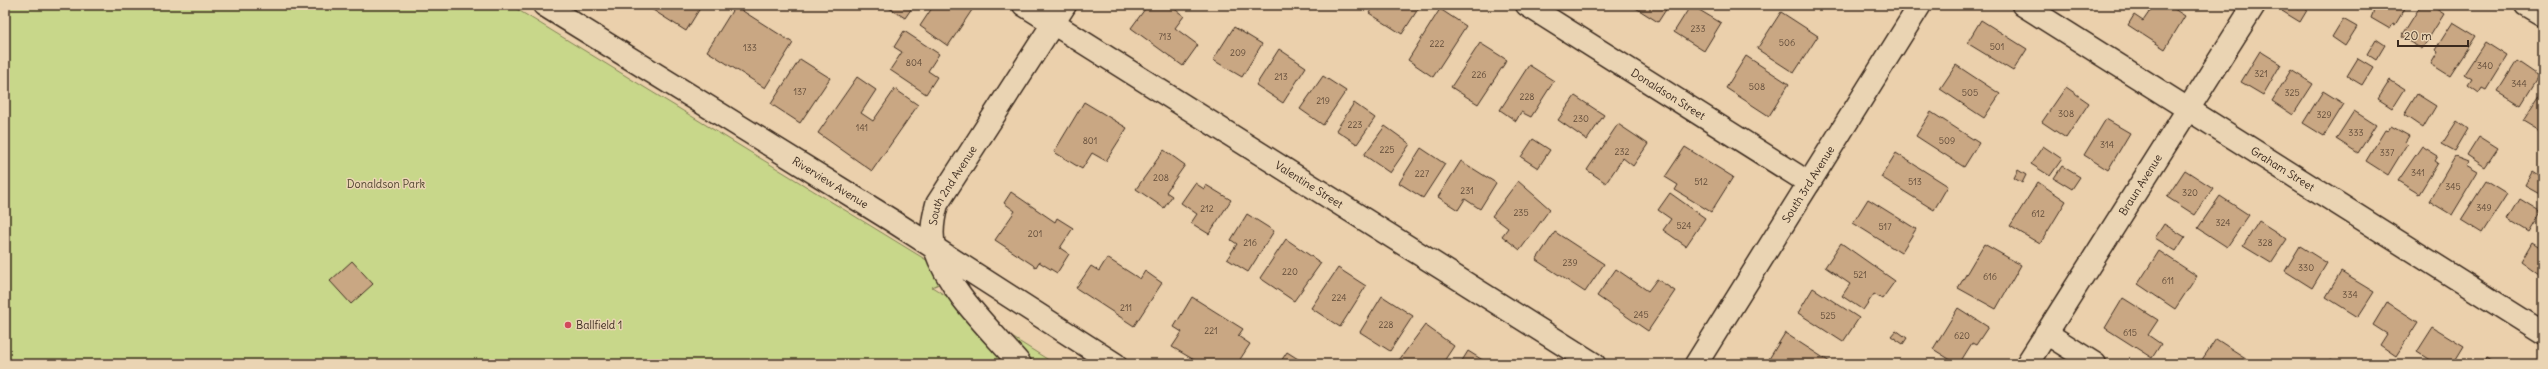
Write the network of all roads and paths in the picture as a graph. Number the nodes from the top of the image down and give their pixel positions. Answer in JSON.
{"nodes":[{"id":1,"x":544,"y":5,"type":"edge"},
{"id":2,"x":1024,"y":5,"type":"edge"},
{"id":3,"x":1065,"y":5,"type":"edge"},
{"id":4,"x":1527,"y":5,"type":"edge"},
{"id":5,"x":1920,"y":5,"type":"edge"},
{"id":6,"x":2022,"y":5,"type":"edge"},
{"id":7,"x":2254,"y":5,"type":"edge"},
{"id":8,"x":2526,"y":5,"type":"edge"},
{"id":9,"x":2543,"y":16,"type":"edge"},
{"id":10,"x":1053,"y":24,"type":"junction"},
{"id":11,"x":2188,"y":109,"type":"junction"},
{"id":12,"x":1809,"y":183,"type":"junction"},
{"id":13,"x":935,"y":249,"type":"junction"},
{"id":14,"x":2046,"y":333,"type":"junction"},
{"id":15,"x":2543,"y":333,"type":"edge"},
{"id":16,"x":1020,"y":364,"type":"edge"},
{"id":17,"x":1115,"y":364,"type":"edge"},
{"id":18,"x":1594,"y":364,"type":"edge"},
{"id":19,"x":1696,"y":364,"type":"edge"},
{"id":20,"x":2027,"y":364,"type":"edge"},
{"id":21,"x":2095,"y":364,"type":"edge"}],
"edges":[{"from":1,"to":13,"type":"street","name":"Riverview Avenue"},
{"from":2,"to":10,"type":"street","name":"Valentine Street"},
{"from":3,"to":10,"type":"street","name":"South 2nd Avenue"},
{"from":4,"to":12,"type":"street","name":"Donaldson Street"},
{"from":5,"to":12,"type":"street","name":"South 3rd Avenue"},
{"from":6,"to":11,"type":"street","name":"Graham Street"},
{"from":7,"to":11,"type":"street","name":"Braun Avenue"},
{"from":8,"to":9,"type":"street"},
{"from":10,"to":13,"type":"street","name":"South 2nd Avenue"},
{"from":10,"to":18,"type":"street","name":"Valentine Street"},
{"from":11,"to":14,"type":"street","name":"Braun Avenue"},
{"from":11,"to":15,"type":"street","name":"Graham Street"},
{"from":12,"to":19,"type":"street","name":"South 3rd Avenue"},
{"from":13,"to":16,"type":"street","name":"South 2nd Avenue"},
{"from":13,"to":17,"type":"street","name":"Riverview Avenue"},
{"from":14,"to":20,"type":"street","name":"Braun Avenue"},
{"from":14,"to":21,"type":"street"}]}
